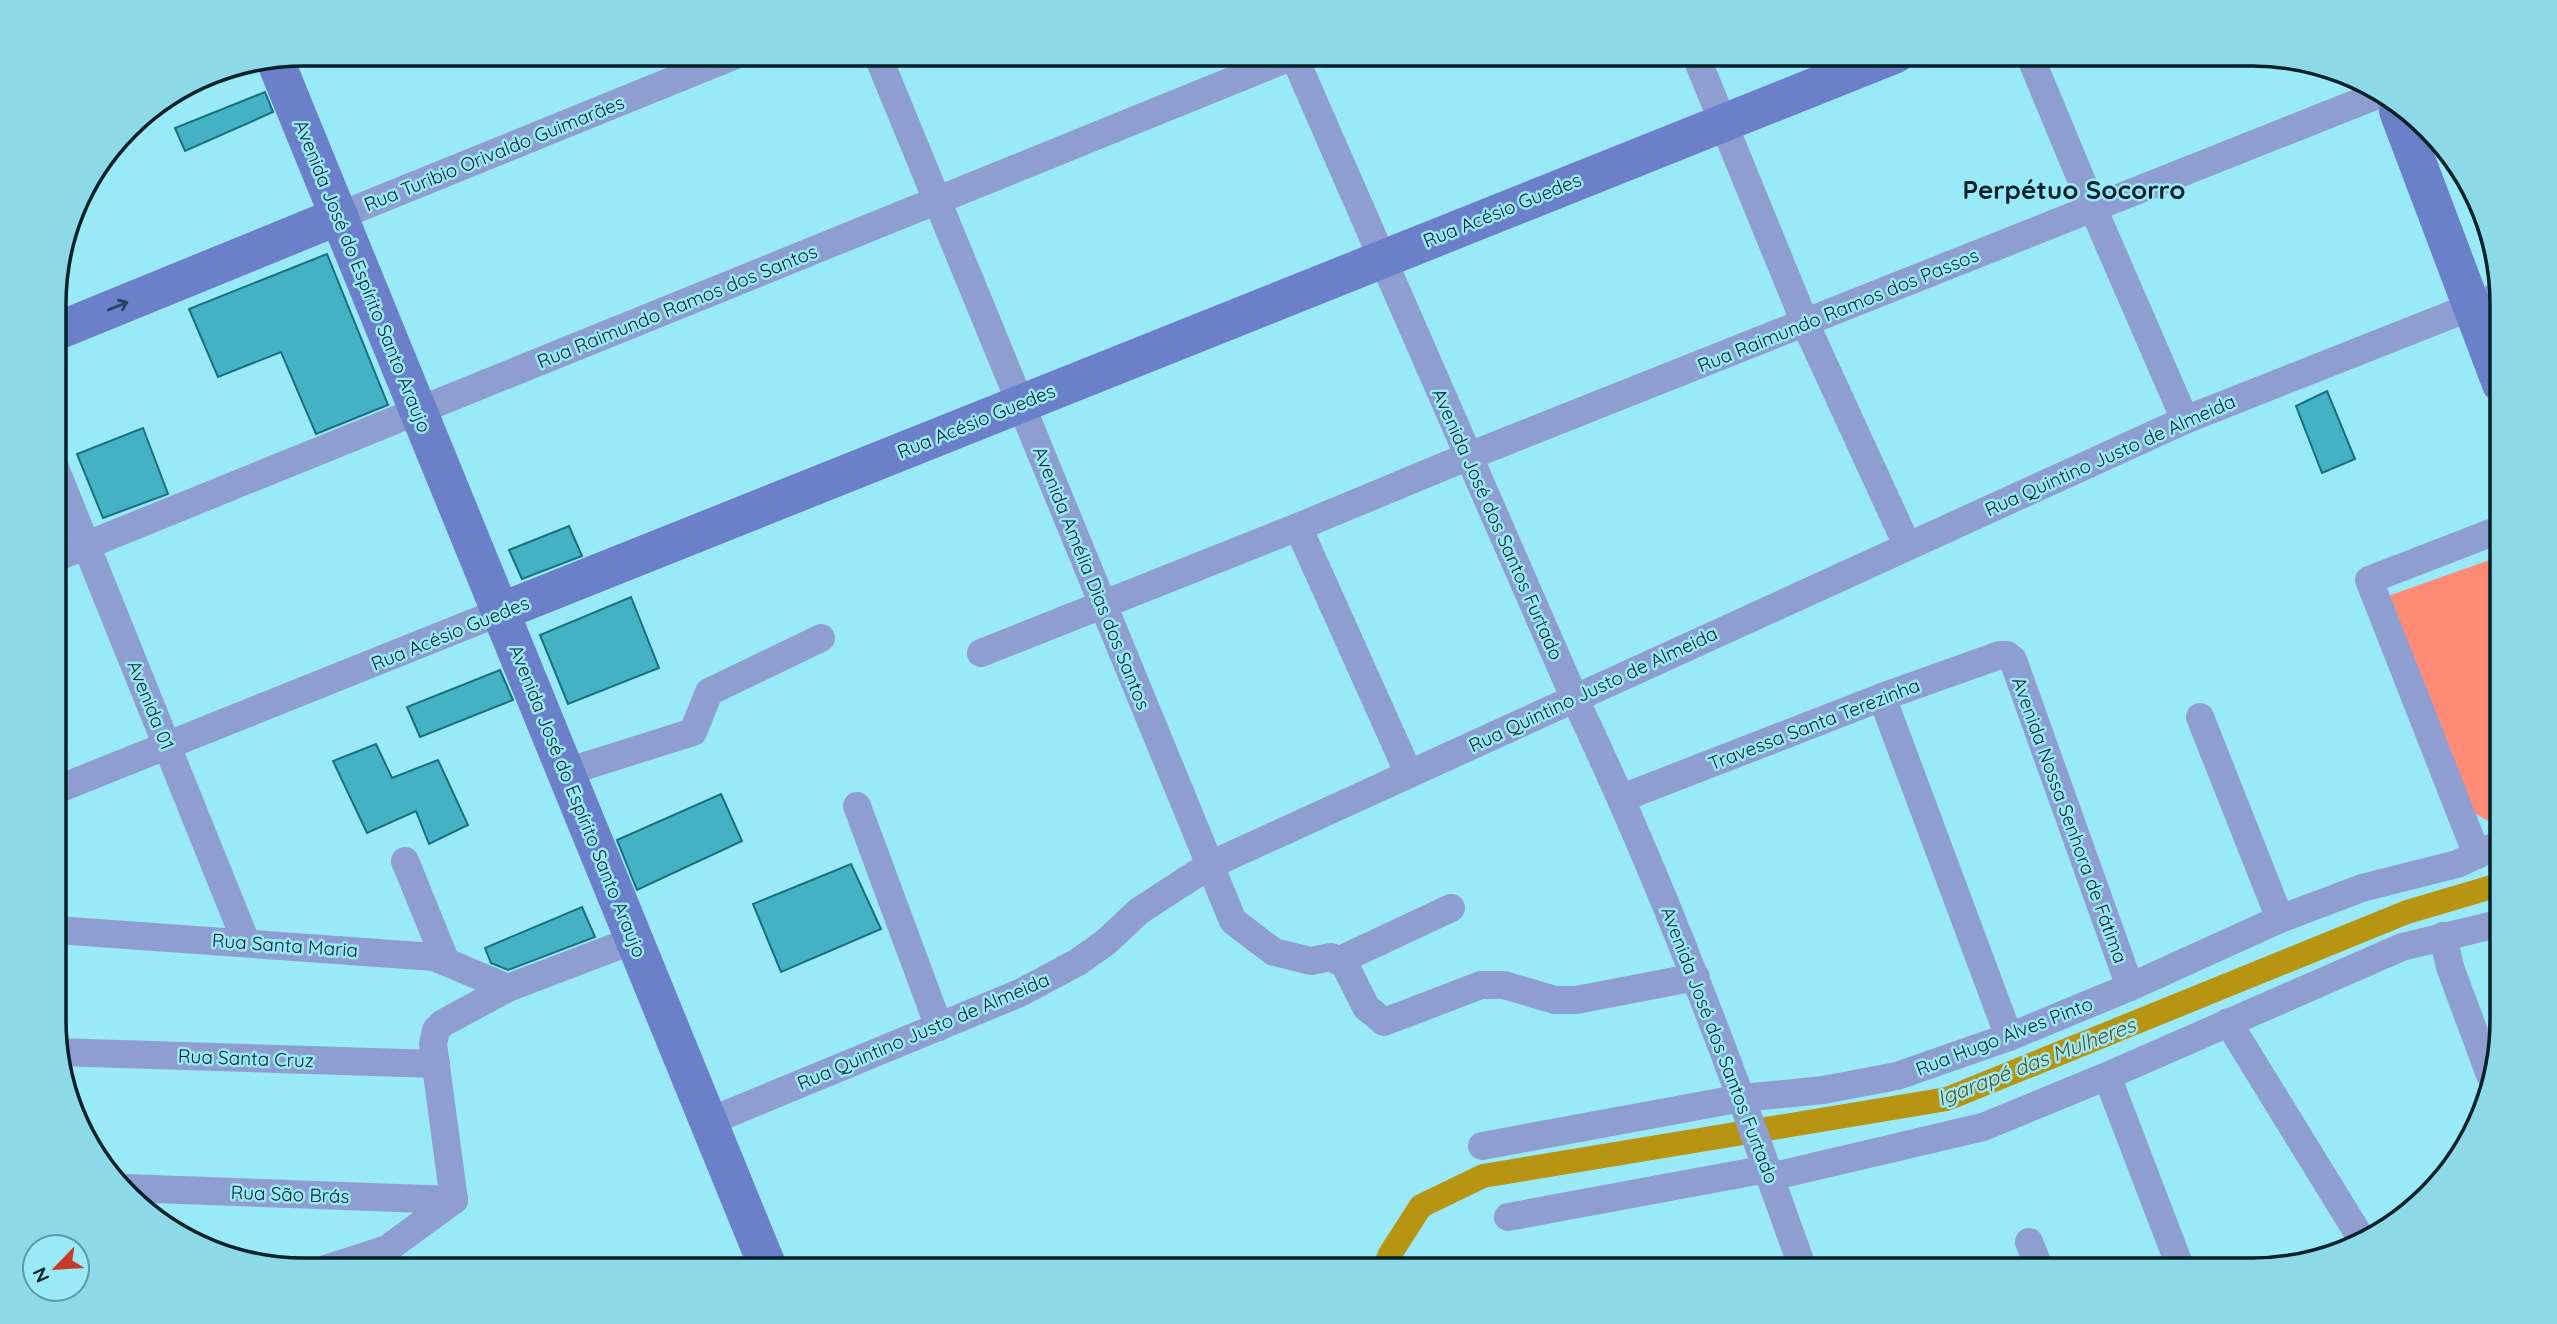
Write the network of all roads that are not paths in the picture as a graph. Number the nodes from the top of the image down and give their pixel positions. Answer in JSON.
{"nodes":[{"id":1,"x":1300,"y":66,"type":"edge"},
{"id":2,"x":1700,"y":66,"type":"edge"},
{"id":3,"x":1865,"y":66,"type":"edge"},
{"id":4,"x":2034,"y":66,"type":"edge"},
{"id":5,"x":707,"y":67,"type":"edge"},
{"id":6,"x":882,"y":67,"type":"edge"},
{"id":7,"x":1267,"y":67,"type":"edge"},
{"id":8,"x":278,"y":68,"type":"edge"},
{"id":9,"x":2371,"y":98,"type":"edge"},
{"id":10,"x":2402,"y":121,"type":"edge"},
{"id":11,"x":1723,"y":123,"type":"junction"},
{"id":12,"x":937,"y":200,"type":"junction"},
{"id":13,"x":2093,"y":208,"type":"junction"},
{"id":14,"x":339,"y":216,"type":"junction"},
{"id":15,"x":1382,"y":258,"type":"junction"},
{"id":16,"x":2486,"y":300,"type":"edge"},
{"id":17,"x":2490,"y":322,"type":"edge"},
{"id":18,"x":1805,"y":323,"type":"junction"},
{"id":19,"x":67,"y":327,"type":"edge"},
{"id":20,"x":1021,"y":403,"type":"junction"},
{"id":21,"x":418,"y":411,"type":"junction"},
{"id":22,"x":2185,"y":420,"type":"junction"},
{"id":23,"x":1469,"y":456,"type":"junction"},
{"id":24,"x":67,"y":496,"type":"edge"},
{"id":25,"x":1298,"y":527,"type":"junction"},
{"id":26,"x":2490,"y":533,"type":"edge"},
{"id":27,"x":86,"y":545,"type":"junction"},
{"id":28,"x":1907,"y":545,"type":"junction"},
{"id":29,"x":67,"y":553,"type":"edge"},
{"id":30,"x":1102,"y":606,"type":"junction"},
{"id":31,"x":500,"y":612,"type":"junction"},
{"id":32,"x":821,"y":638,"type":"dead end"},
{"id":33,"x":981,"y":653,"type":"dead end"},
{"id":34,"x":2007,"y":655,"type":"joint"},
{"id":35,"x":1574,"y":697,"type":"junction"},
{"id":36,"x":1882,"y":697,"type":"junction"},
{"id":37,"x":2200,"y":718,"type":"dead end"},
{"id":38,"x":167,"y":746,"type":"junction"},
{"id":39,"x":566,"y":772,"type":"junction"},
{"id":40,"x":1409,"y":774,"type":"junction"},
{"id":41,"x":66,"y":786,"type":"edge"},
{"id":42,"x":1622,"y":797,"type":"junction"},
{"id":43,"x":858,"y":806,"type":"dead end"},
{"id":44,"x":2490,"y":849,"type":"edge"},
{"id":45,"x":2477,"y":855,"type":"junction"},
{"id":46,"x":405,"y":861,"type":"dead end"},
{"id":47,"x":1210,"y":864,"type":"junction"},
{"id":48,"x":1451,"y":908,"type":"dead end"},
{"id":49,"x":2280,"y":919,"type":"junction"},
{"id":50,"x":2490,"y":926,"type":"edge"},
{"id":51,"x":66,"y":931,"type":"edge"},
{"id":52,"x":2443,"y":936,"type":"junction"},
{"id":53,"x":635,"y":940,"type":"junction"},
{"id":54,"x":246,"y":942,"type":"junction"},
{"id":55,"x":1338,"y":961,"type":"junction"},
{"id":56,"x":446,"y":962,"type":"junction"},
{"id":57,"x":1696,"y":977,"type":"junction"},
{"id":58,"x":2130,"y":987,"type":"junction"},
{"id":59,"x":508,"y":988,"type":"junction"},
{"id":60,"x":2228,"y":1022,"type":"junction"},
{"id":61,"x":939,"y":1027,"type":"junction"},
{"id":62,"x":2009,"y":1037,"type":"junction"},
{"id":63,"x":69,"y":1052,"type":"edge"},
{"id":64,"x":2486,"y":1063,"type":"edge"},
{"id":65,"x":436,"y":1064,"type":"junction"},
{"id":66,"x":2107,"y":1076,"type":"junction"},
{"id":67,"x":1745,"y":1106,"type":"junction"},
{"id":68,"x":708,"y":1122,"type":"junction"},
{"id":69,"x":1482,"y":1146,"type":"dead end"},
{"id":70,"x":1767,"y":1167,"type":"junction"},
{"id":71,"x":136,"y":1188,"type":"edge"},
{"id":72,"x":454,"y":1200,"type":"junction"},
{"id":73,"x":1508,"y":1217,"type":"dead end"},
{"id":74,"x":2358,"y":1233,"type":"edge"},
{"id":75,"x":2029,"y":1242,"type":"dead end"},
{"id":76,"x":1799,"y":1257,"type":"edge"},
{"id":77,"x":2035,"y":1257,"type":"edge"},
{"id":78,"x":2175,"y":1257,"type":"edge"},
{"id":79,"x":359,"y":1258,"type":"edge"},
{"id":80,"x":764,"y":1258,"type":"edge"}],
"edges":[{"from":1,"to":15,"type":"street","name":"Avenida José dos Santos Furtado"},
{"from":2,"to":11,"type":"street"},
{"from":3,"to":11,"type":"street","name":"Rua Acésio Guedes"},
{"from":4,"to":13,"type":"street"},
{"from":5,"to":14,"type":"street","name":"Rua Turibio Orivaldo Guimarães"},
{"from":6,"to":12,"type":"street","name":"Avenida Amélia Dias dos Santos"},
{"from":7,"to":12,"type":"street","name":"Rua Raimundo Ramos dos Santos"},
{"from":8,"to":14,"type":"street","name":"Avenida José do Espírito Santo Araujo"},
{"from":9,"to":13,"type":"street","name":"Rua Raimundo Ramos dos Passos"},
{"from":10,"to":16,"type":"street"},
{"from":11,"to":15,"type":"street","name":"Rua Acésio Guedes"},
{"from":11,"to":18,"type":"street"},
{"from":12,"to":20,"type":"street","name":"Avenida Amélia Dias dos Santos"},
{"from":12,"to":21,"type":"street","name":"Rua Raimundo Ramos dos Santos"},
{"from":13,"to":18,"type":"street","name":"Rua Raimundo Ramos dos Passos"},
{"from":13,"to":22,"type":"street"},
{"from":19,"to":14,"type":"street","name":"Rua Turibio Orivaldo Guimarães","one_way":true},
{"from":14,"to":21,"type":"street","name":"Avenida José do Espírito Santo Araujo"},
{"from":15,"to":20,"type":"street","name":"Rua Acésio Guedes"},
{"from":15,"to":23,"type":"street","name":"Avenida José dos Santos Furtado"},
{"from":16,"to":17,"type":"street"},
{"from":16,"to":22,"type":"street","name":"Rua Quintino Justo de Almeida"},
{"from":18,"to":23,"type":"street","name":"Rua Raimundo Ramos dos Passos"},
{"from":18,"to":28,"type":"street"},
{"from":20,"to":30,"type":"street","name":"Avenida Amélia Dias dos Santos"},
{"from":20,"to":31,"type":"street","name":"Rua Acésio Guedes"},
{"from":21,"to":27,"type":"street","name":"Rua Raimundo Ramos dos Santos"},
{"from":21,"to":31,"type":"street","name":"Avenida José do Espírito Santo Araujo"},
{"from":22,"to":28,"type":"street","name":"Rua Quintino Justo de Almeida"},
{"from":23,"to":25,"type":"street","name":"Rua Raimundo Ramos dos Passos"},
{"from":23,"to":35,"type":"street","name":"Avenida José dos Santos Furtado"},
{"from":24,"to":27,"type":"street","name":"Avenida 01"},
{"from":25,"to":30,"type":"street","name":"Rua Raimundo Ramos dos Passos"},
{"from":25,"to":40,"type":"street"},
{"from":26,"to":45,"type":"street"},
{"from":27,"to":29,"type":"street","name":"Rua Raimundo Ramos dos Santos"},
{"from":27,"to":38,"type":"street","name":"Avenida 01"},
{"from":28,"to":35,"type":"street","name":"Rua Quintino Justo de Almeida"},
{"from":30,"to":33,"type":"street","name":"Rua Raimundo Ramos dos Passos"},
{"from":30,"to":47,"type":"street","name":"Avenida Amélia Dias dos Santos"},
{"from":31,"to":38,"type":"street","name":"Rua Acésio Guedes"},
{"from":31,"to":39,"type":"street","name":"Avenida José do Espírito Santo Araujo"},
{"from":32,"to":39,"type":"street"},
{"from":34,"to":36,"type":"street","name":"Travessa Santa Terezinha"},
{"from":34,"to":58,"type":"street","name":"Avenida Nossa Senhora de Fátima"},
{"from":35,"to":40,"type":"street","name":"Rua Quintino Justo de Almeida"},
{"from":35,"to":42,"type":"street","name":"Avenida José dos Santos Furtado"},
{"from":36,"to":42,"type":"street","name":"Travessa Santa Terezinha"},
{"from":36,"to":62,"type":"street"},
{"from":37,"to":49,"type":"street"},
{"from":38,"to":41,"type":"street","name":"Rua Acésio Guedes"},
{"from":38,"to":54,"type":"street","name":"Avenida 01"},
{"from":39,"to":53,"type":"street","name":"Avenida José do Espírito Santo Araujo"},
{"from":40,"to":47,"type":"street","name":"Rua Quintino Justo de Almeida"},
{"from":42,"to":57,"type":"street","name":"Avenida José dos Santos Furtado"},
{"from":43,"to":61,"type":"street"},
{"from":44,"to":45,"type":"street","name":"Rua Hugo Alves Pinto"},
{"from":45,"to":49,"type":"street","name":"Rua Hugo Alves Pinto"},
{"from":46,"to":56,"type":"street"},
{"from":47,"to":55,"type":"street","name":"Avenida Amélia Dias dos Santos"},
{"from":47,"to":61,"type":"street","name":"Rua Quintino Justo de Almeida"},
{"from":48,"to":55,"type":"street"},
{"from":49,"to":58,"type":"street","name":"Rua Hugo Alves Pinto"},
{"from":50,"to":52,"type":"street"},
{"from":51,"to":54,"type":"street","name":"Rua Santa Maria"},
{"from":52,"to":60,"type":"street"},
{"from":52,"to":64,"type":"street"},
{"from":53,"to":59,"type":"street"},
{"from":53,"to":68,"type":"street","name":"Avenida José do Espírito Santo Araujo"},
{"from":54,"to":56,"type":"street","name":"Rua Santa Maria"},
{"from":55,"to":57,"type":"street"},
{"from":56,"to":59,"type":"street","name":"Rua Santa Maria"},
{"from":57,"to":67,"type":"street","name":"Avenida José dos Santos Furtado"},
{"from":58,"to":62,"type":"street","name":"Rua Hugo Alves Pinto"},
{"from":59,"to":65,"type":"street"},
{"from":60,"to":66,"type":"street"},
{"from":60,"to":74,"type":"street"},
{"from":61,"to":68,"type":"street","name":"Rua Quintino Justo de Almeida"},
{"from":62,"to":67,"type":"street","name":"Rua Hugo Alves Pinto"},
{"from":63,"to":65,"type":"street","name":"Rua Santa Cruz"},
{"from":65,"to":72,"type":"street"},
{"from":66,"to":70,"type":"street"},
{"from":66,"to":78,"type":"street"},
{"from":67,"to":69,"type":"street","name":"Rua Hugo Alves Pinto"},
{"from":67,"to":70,"type":"street","name":"Avenida José dos Santos Furtado"},
{"from":68,"to":80,"type":"street","name":"Avenida José do Espírito Santo Araujo"},
{"from":70,"to":73,"type":"street"},
{"from":70,"to":76,"type":"street","name":"Avenida José dos Santos Furtado"},
{"from":71,"to":72,"type":"street","name":"Rua São Brás"},
{"from":72,"to":79,"type":"street"},
{"from":75,"to":77,"type":"street"}]}
